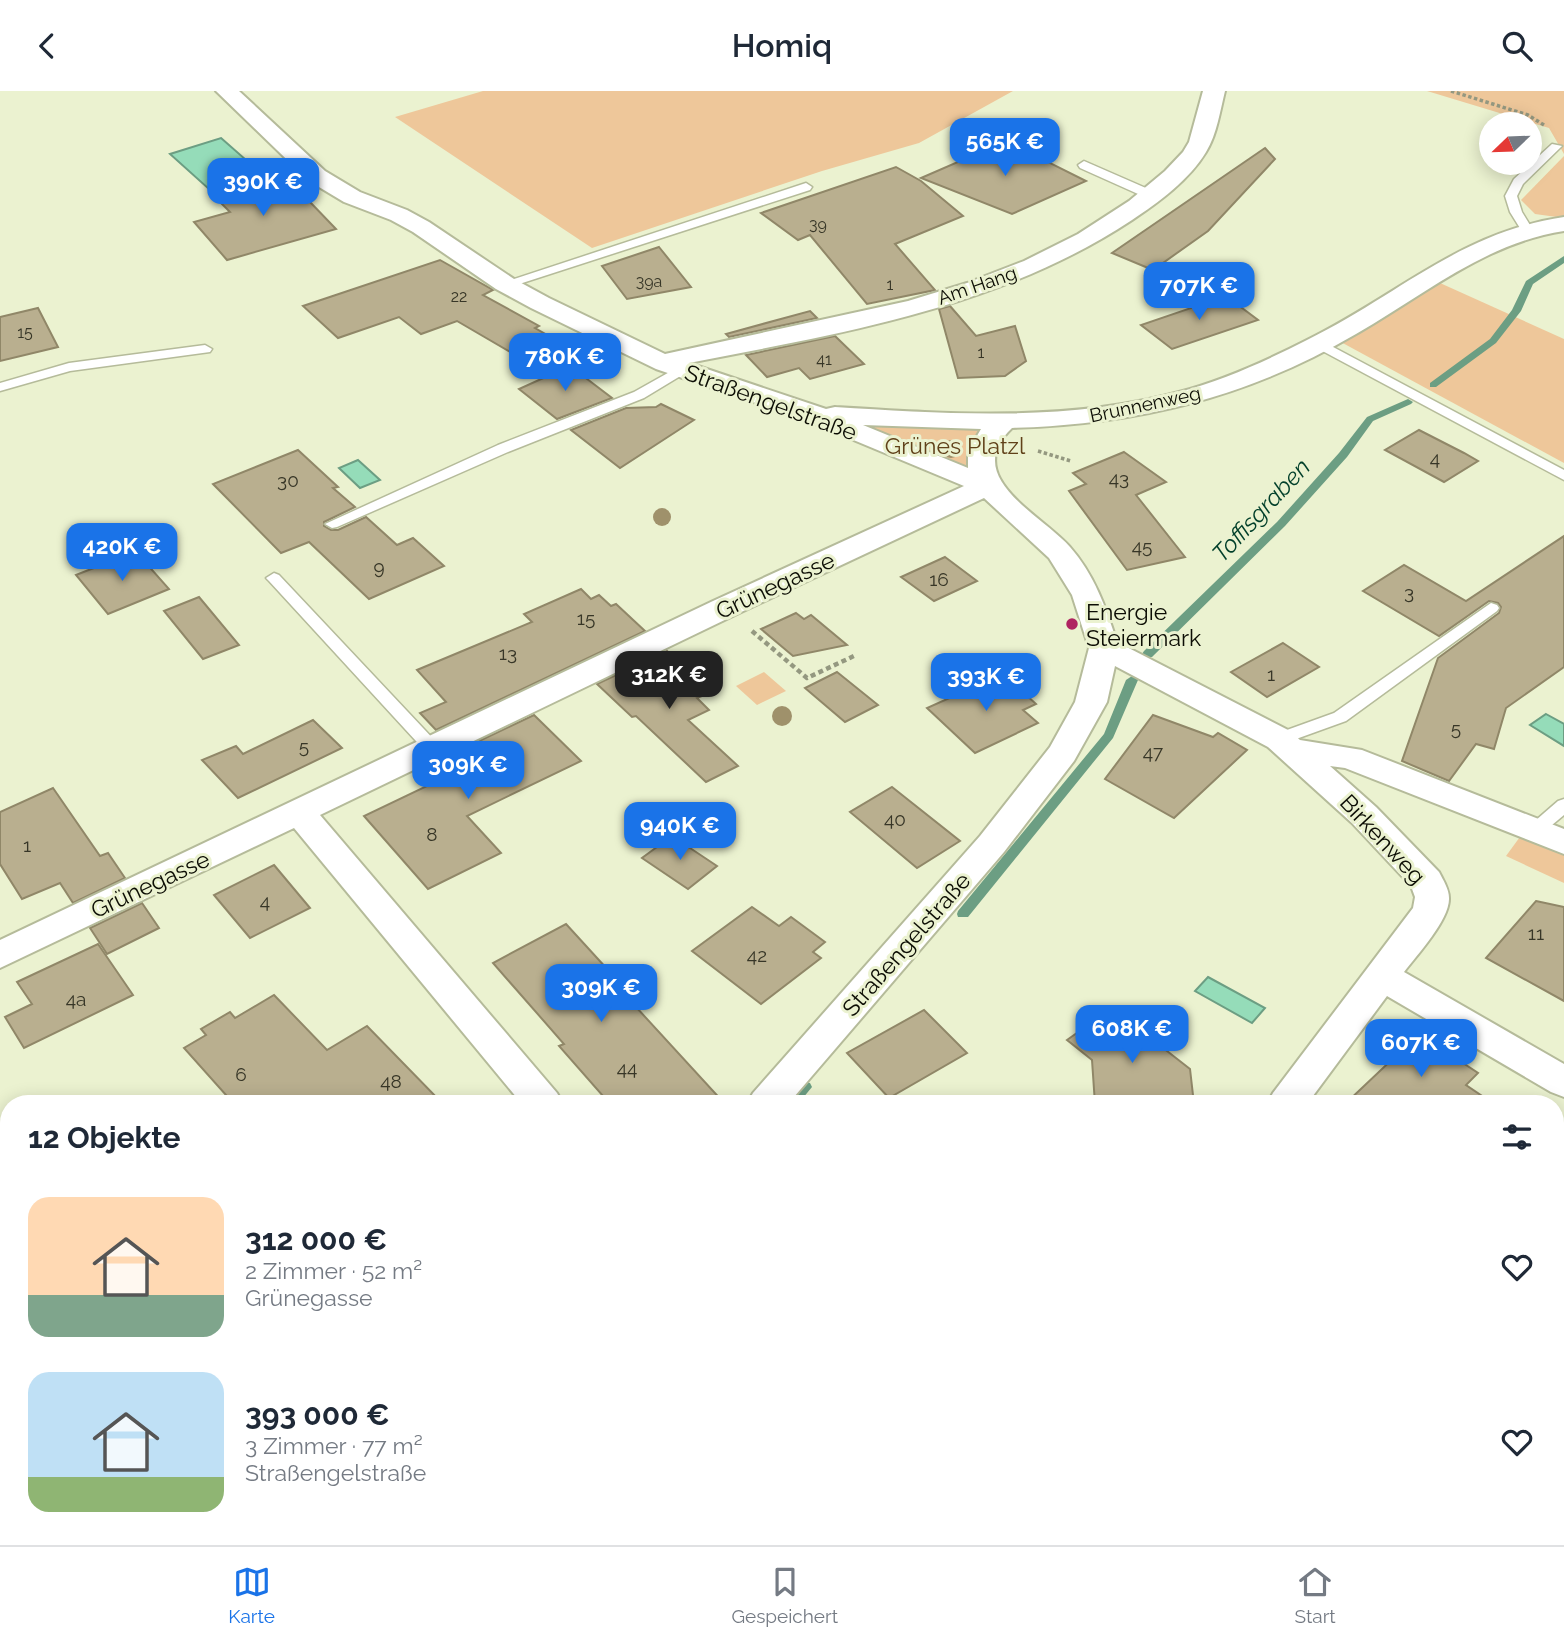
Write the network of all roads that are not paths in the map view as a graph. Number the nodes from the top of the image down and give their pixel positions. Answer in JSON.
{"nodes":[{"id":1,"x":227,"y":91,"type":"edge"},
{"id":2,"x":1214,"y":91,"type":"edge"},
{"id":3,"x":1556,"y":146,"type":"road end"},
{"id":4,"x":1084,"y":165,"type":"dead end"},
{"id":5,"x":806,"y":187,"type":"dead end"},
{"id":6,"x":1151,"y":195,"type":"junction"},
{"id":7,"x":1564,"y":224,"type":"edge"},
{"id":8,"x":1527,"y":230,"type":"junction"},
{"id":9,"x":505,"y":284,"type":"junction"},
{"id":10,"x":1320,"y":344,"type":"junction"},
{"id":11,"x":205,"y":349,"type":"dead end"},
{"id":12,"x":674,"y":367,"type":"junction"},
{"id":13,"x":0,"y":387,"type":"edge"},
{"id":14,"x":812,"y":414,"type":"junction"},
{"id":15,"x":1003,"y":422,"type":"junction"},
{"id":16,"x":1564,"y":476,"type":"edge"},
{"id":17,"x":987,"y":487,"type":"junction"},
{"id":18,"x":332,"y":524,"type":"dead end"},
{"id":19,"x":274,"y":578,"type":"dead end"},
{"id":20,"x":1491,"y":608,"type":"dead end"},
{"id":21,"x":1104,"y":648,"type":"junction"},
{"id":22,"x":1285,"y":744,"type":"junction"},
{"id":23,"x":433,"y":748,"type":"junction"},
{"id":24,"x":1564,"y":805,"type":"edge"},
{"id":25,"x":300,"y":813,"type":"junction"},
{"id":26,"x":1534,"y":831,"type":"junction"},
{"id":27,"x":1564,"y":842,"type":"edge"},
{"id":28,"x":0,"y":955,"type":"edge"},
{"id":29,"x":1382,"y":976,"type":"junction"},
{"id":30,"x":1564,"y":1082,"type":"edge"},
{"id":31,"x":536,"y":1095,"type":"edge"},
{"id":32,"x":774,"y":1095,"type":"edge"},
{"id":33,"x":1293,"y":1095,"type":"edge"}],
"edges":[{"from":1,"to":9,"type":"street","name":"Straßengelstraße"},
{"from":2,"to":6,"type":"street","name":"Am Hang"},
{"from":3,"to":8,"type":"lane"},
{"from":4,"to":6,"type":"lane"},
{"from":5,"to":9,"type":"lane"},
{"from":6,"to":12,"type":"street","name":"Am Hang"},
{"from":7,"to":8,"type":"street","name":"Brunnenweg"},
{"from":8,"to":10,"type":"street","name":"Brunnenweg"},
{"from":9,"to":12,"type":"street","name":"Straßengelstraße"},
{"from":10,"to":15,"type":"street","name":"Brunnenweg"},
{"from":10,"to":16,"type":"lane"},
{"from":11,"to":13,"type":"lane"},
{"from":12,"to":14,"type":"street","name":"Straßengelstraße"},
{"from":12,"to":18,"type":"lane"},
{"from":14,"to":15,"type":"street","name":"Brunnenweg"},
{"from":14,"to":17,"type":"street","name":"Straßengelstraße"},
{"from":15,"to":17,"type":"street"},
{"from":17,"to":21,"type":"street","name":"Straßengelstraße"},
{"from":17,"to":23,"type":"street","name":"Grünegasse"},
{"from":19,"to":23,"type":"lane"},
{"from":20,"to":22,"type":"lane"},
{"from":21,"to":22,"type":"street","name":"Birkenweg"},
{"from":21,"to":32,"type":"street","name":"Straßengelstraße"},
{"from":22,"to":26,"type":"street","name":"Birkenweg"},
{"from":22,"to":29,"type":"street","name":"Birkenweg"},
{"from":23,"to":25,"type":"street","name":"Grünegasse"},
{"from":24,"to":26,"type":"lane"},
{"from":25,"to":28,"type":"street","name":"Grünegasse"},
{"from":25,"to":31,"type":"street"},
{"from":26,"to":27,"type":"street","name":"Birkenweg"},
{"from":29,"to":30,"type":"street"},
{"from":29,"to":33,"type":"street","name":"Birkenweg"}]}
